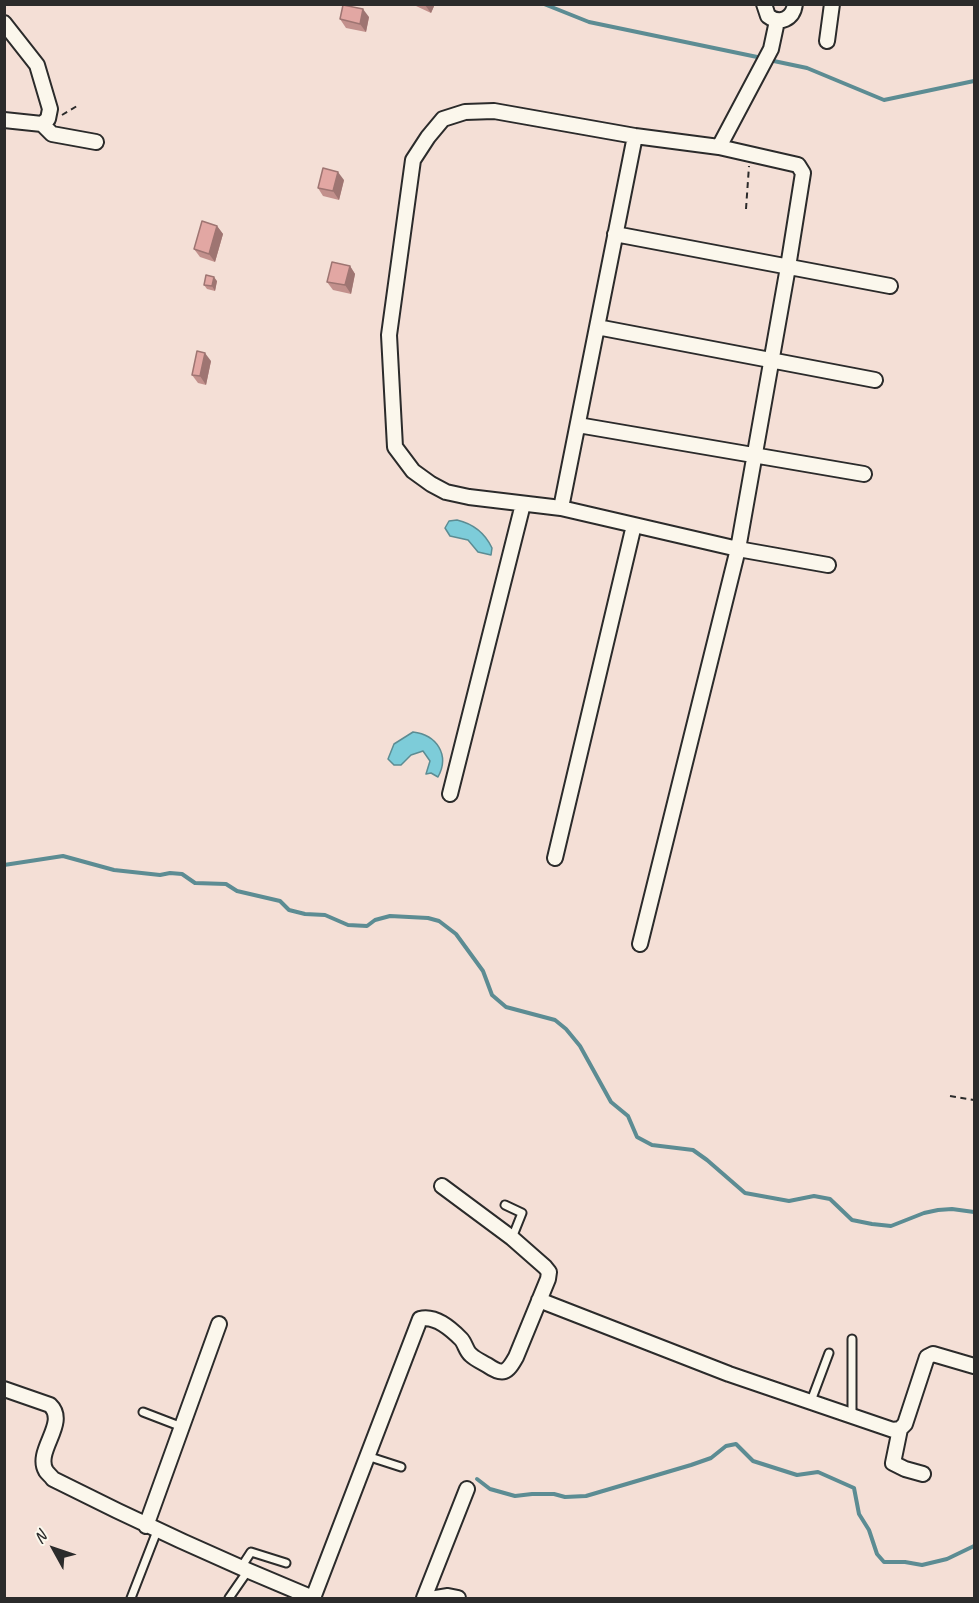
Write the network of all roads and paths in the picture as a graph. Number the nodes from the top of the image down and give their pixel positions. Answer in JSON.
{"nodes":[{"id":1,"x":764,"y":4,"type":"edge"},
{"id":2,"x":795,"y":4,"type":"edge"},
{"id":3,"x":832,"y":4,"type":"edge"},
{"id":4,"x":777,"y":21,"type":"junction"},
{"id":5,"x":4,"y":23,"type":"edge"},
{"id":6,"x":827,"y":41,"type":"dead end"},
{"id":7,"x":4,"y":120,"type":"edge"},
{"id":8,"x":42,"y":124,"type":"junction"},
{"id":9,"x":635,"y":136,"type":"junction"},
{"id":10,"x":96,"y":142,"type":"dead end"},
{"id":11,"x":719,"y":147,"type":"junction"},
{"id":12,"x":750,"y":154,"type":"junction"},
{"id":13,"x":746,"y":209,"type":"dead end"},
{"id":14,"x":615,"y":234,"type":"junction"},
{"id":15,"x":788,"y":267,"type":"junction"},
{"id":16,"x":890,"y":286,"type":"dead end"},
{"id":17,"x":597,"y":327,"type":"junction"},
{"id":18,"x":771,"y":360,"type":"junction"},
{"id":19,"x":875,"y":380,"type":"dead end"},
{"id":20,"x":578,"y":425,"type":"junction"},
{"id":21,"x":754,"y":455,"type":"junction"},
{"id":22,"x":864,"y":474,"type":"dead end"},
{"id":23,"x":523,"y":504,"type":"junction"},
{"id":24,"x":561,"y":508,"type":"junction"},
{"id":25,"x":634,"y":525,"type":"junction"},
{"id":26,"x":738,"y":549,"type":"junction"},
{"id":27,"x":828,"y":565,"type":"dead end"},
{"id":28,"x":450,"y":794,"type":"dead end"},
{"id":29,"x":555,"y":858,"type":"dead end"},
{"id":30,"x":640,"y":944,"type":"dead end"},
{"id":31,"x":950,"y":1096,"type":"dead end"},
{"id":32,"x":975,"y":1100,"type":"edge"},
{"id":33,"x":442,"y":1186,"type":"dead end"},
{"id":34,"x":505,"y":1205,"type":"dead end"},
{"id":35,"x":512,"y":1238,"type":"junction"},
{"id":36,"x":539,"y":1300,"type":"junction"},
{"id":37,"x":219,"y":1324,"type":"dead end"},
{"id":38,"x":852,"y":1340,"type":"dead end"},
{"id":39,"x":829,"y":1353,"type":"dead end"},
{"id":40,"x":975,"y":1366,"type":"edge"},
{"id":41,"x":4,"y":1389,"type":"edge"},
{"id":42,"x":811,"y":1401,"type":"junction"},
{"id":43,"x":143,"y":1412,"type":"dead end"},
{"id":44,"x":852,"y":1415,"type":"junction"},
{"id":45,"x":182,"y":1427,"type":"junction"},
{"id":46,"x":900,"y":1429,"type":"junction"},
{"id":47,"x":367,"y":1456,"type":"junction"},
{"id":48,"x":401,"y":1467,"type":"dead end"},
{"id":49,"x":923,"y":1474,"type":"dead end"},
{"id":50,"x":467,"y":1489,"type":"dead end"},
{"id":51,"x":152,"y":1529,"type":"junction"},
{"id":52,"x":286,"y":1563,"type":"dead end"},
{"id":53,"x":244,"y":1570,"type":"junction"},
{"id":54,"x":313,"y":1598,"type":"edge"},
{"id":55,"x":131,"y":1599,"type":"edge"},
{"id":56,"x":229,"y":1599,"type":"edge"},
{"id":57,"x":424,"y":1599,"type":"edge"},
{"id":58,"x":436,"y":1599,"type":"edge"},
{"id":59,"x":458,"y":1599,"type":"edge"}],
"edges":[{"from":1,"to":4,"type":"street"},
{"from":2,"to":4,"type":"street"},
{"from":3,"to":6,"type":"street"},
{"from":4,"to":11,"type":"street"},
{"from":5,"to":8,"type":"street"},
{"from":7,"to":8,"type":"street"},
{"from":8,"to":10,"type":"street"},
{"from":9,"to":11,"type":"street"},
{"from":9,"to":14,"type":"street"},
{"from":9,"to":23,"type":"street"},
{"from":11,"to":12,"type":"street"},
{"from":12,"to":13,"type":"path"},
{"from":12,"to":15,"type":"street"},
{"from":14,"to":15,"type":"street"},
{"from":14,"to":17,"type":"street"},
{"from":15,"to":16,"type":"street"},
{"from":15,"to":18,"type":"street"},
{"from":17,"to":18,"type":"street"},
{"from":17,"to":20,"type":"street"},
{"from":18,"to":19,"type":"street"},
{"from":18,"to":21,"type":"street"},
{"from":20,"to":21,"type":"street"},
{"from":20,"to":24,"type":"street"},
{"from":21,"to":22,"type":"street"},
{"from":21,"to":26,"type":"street"},
{"from":23,"to":24,"type":"street"},
{"from":23,"to":28,"type":"street"},
{"from":24,"to":25,"type":"street"},
{"from":25,"to":26,"type":"street"},
{"from":25,"to":29,"type":"street"},
{"from":26,"to":27,"type":"street"},
{"from":26,"to":30,"type":"street"},
{"from":31,"to":32,"type":"path"},
{"from":33,"to":35,"type":"street"},
{"from":34,"to":35,"type":"lane"},
{"from":35,"to":36,"type":"street"},
{"from":36,"to":42,"type":"street"},
{"from":36,"to":47,"type":"street"},
{"from":37,"to":45,"type":"street"},
{"from":38,"to":44,"type":"lane"},
{"from":39,"to":42,"type":"lane"},
{"from":40,"to":46,"type":"street"},
{"from":41,"to":51,"type":"street"},
{"from":42,"to":44,"type":"street"},
{"from":43,"to":45,"type":"lane"},
{"from":44,"to":46,"type":"street"},
{"from":45,"to":51,"type":"street"},
{"from":46,"to":49,"type":"street"},
{"from":47,"to":48,"type":"lane"},
{"from":47,"to":54,"type":"street"},
{"from":50,"to":57,"type":"street"},
{"from":51,"to":53,"type":"street"},
{"from":51,"to":55,"type":"lane"},
{"from":52,"to":53,"type":"lane"},
{"from":53,"to":54,"type":"street"},
{"from":53,"to":56,"type":"lane"},
{"from":58,"to":59,"type":"street"}]}
